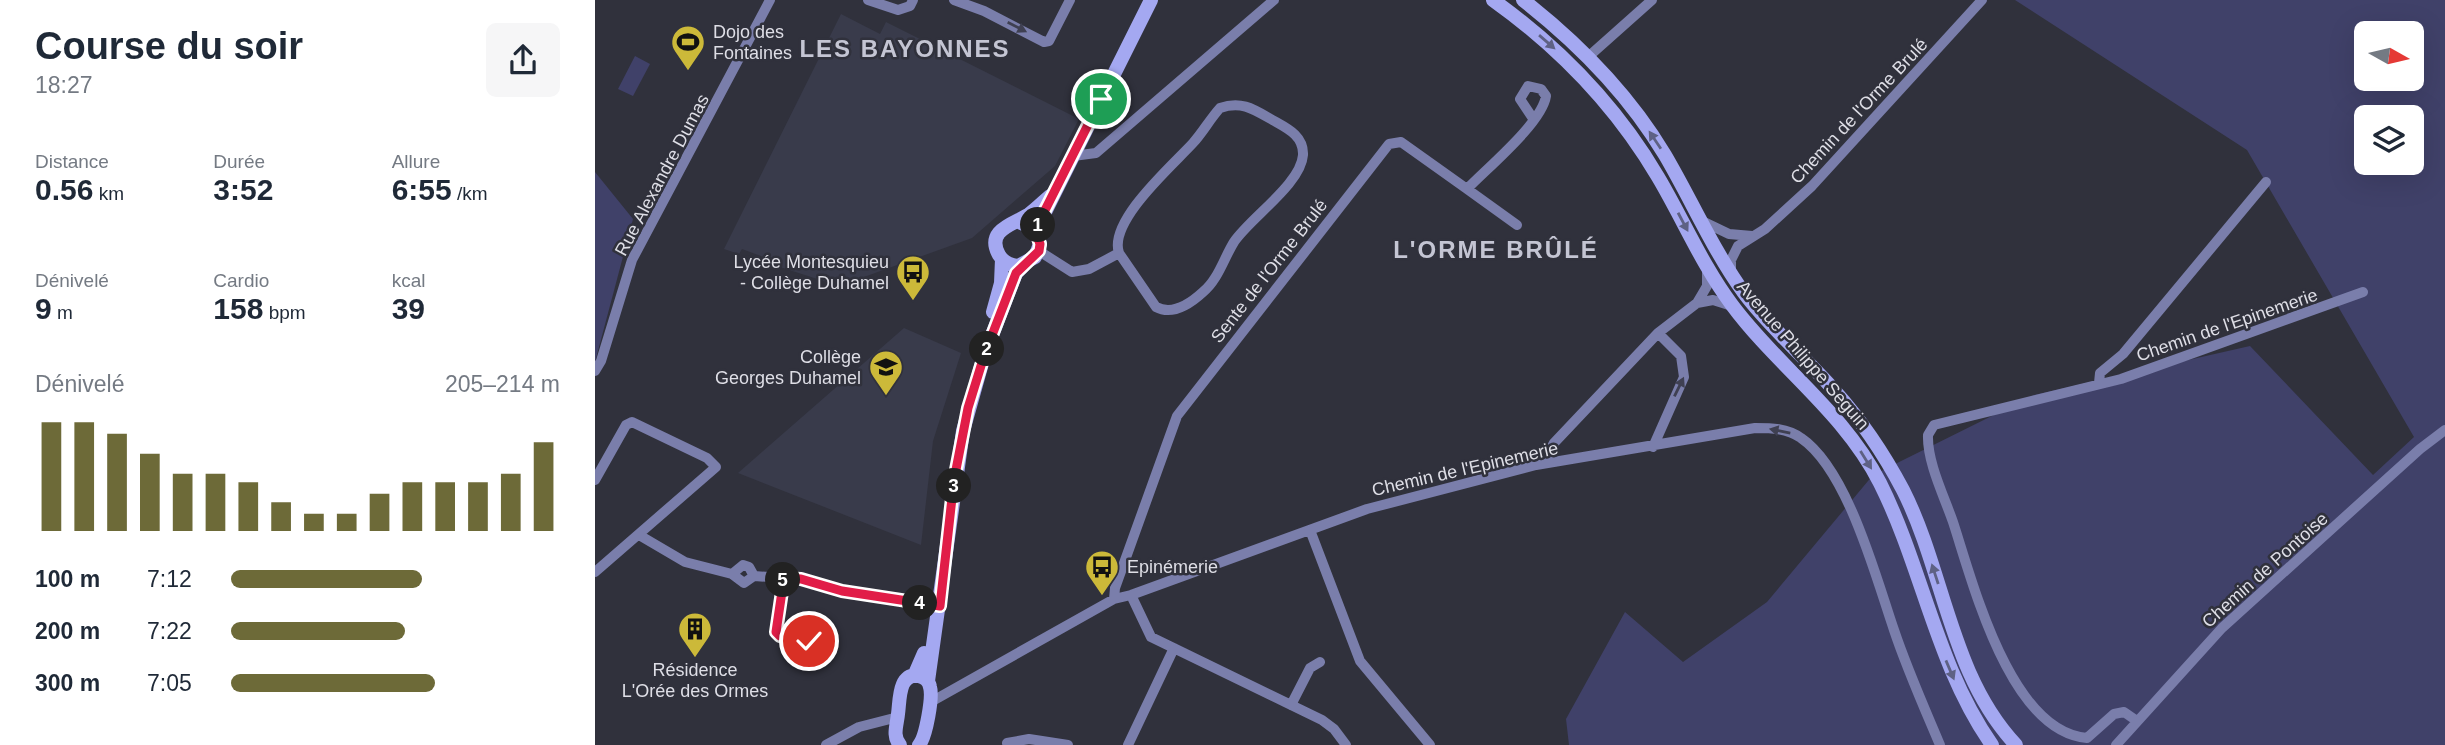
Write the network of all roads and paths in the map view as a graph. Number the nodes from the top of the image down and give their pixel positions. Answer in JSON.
{"nodes":[{"id":1,"x":771,"y":0,"type":"edge"},
{"id":2,"x":868,"y":0,"type":"edge"},
{"id":3,"x":913,"y":0,"type":"edge"},
{"id":4,"x":954,"y":0,"type":"edge"},
{"id":5,"x":1070,"y":0,"type":"edge"},
{"id":6,"x":1151,"y":0,"type":"edge"},
{"id":7,"x":1274,"y":0,"type":"edge"},
{"id":8,"x":1493,"y":0,"type":"edge"},
{"id":9,"x":1523,"y":0,"type":"edge"},
{"id":10,"x":1652,"y":0,"type":"edge"},
{"id":11,"x":1982,"y":0,"type":"edge"},
{"id":12,"x":1588,"y":57,"type":"junction"},
{"id":13,"x":1534,"y":120,"type":"dead end"},
{"id":14,"x":1073,"y":156,"type":"junction"},
{"id":15,"x":2266,"y":182,"type":"dead end"},
{"id":16,"x":1467,"y":189,"type":"junction"},
{"id":17,"x":1053,"y":192,"type":"junction"},
{"id":18,"x":1701,"y":219,"type":"junction"},
{"id":19,"x":1017,"y":221,"type":"junction"},
{"id":20,"x":1517,"y":225,"type":"dead end"},
{"id":21,"x":1035,"y":230,"type":"junction"},
{"id":22,"x":1753,"y":236,"type":"junction"},
{"id":23,"x":1039,"y":251,"type":"junction"},
{"id":24,"x":1119,"y":253,"type":"junction"},
{"id":25,"x":1002,"y":259,"type":"junction"},
{"id":26,"x":1024,"y":265,"type":"junction"},
{"id":27,"x":1706,"y":266,"type":"junction"},
{"id":28,"x":1731,"y":273,"type":"junction"},
{"id":29,"x":2363,"y":292,"type":"dead end"},
{"id":30,"x":1697,"y":303,"type":"junction"},
{"id":31,"x":1732,"y":306,"type":"junction"},
{"id":32,"x":1658,"y":333,"type":"junction"},
{"id":33,"x":595,"y":371,"type":"edge"},
{"id":34,"x":2099,"y":383,"type":"junction"},
{"id":35,"x":2445,"y":430,"type":"edge"},
{"id":36,"x":1653,"y":447,"type":"junction"},
{"id":37,"x":1551,"y":462,"type":"junction"},
{"id":38,"x":595,"y":480,"type":"edge"},
{"id":39,"x":1310,"y":530,"type":"junction"},
{"id":40,"x":639,"y":535,"type":"junction"},
{"id":41,"x":595,"y":572,"type":"edge"},
{"id":42,"x":784,"y":578,"type":"junction"},
{"id":43,"x":1131,"y":595,"type":"junction"},
{"id":44,"x":1114,"y":598,"type":"junction"},
{"id":45,"x":935,"y":605,"type":"junction"},
{"id":46,"x":809,"y":641,"type":"dead end"},
{"id":47,"x":1174,"y":648,"type":"junction"},
{"id":48,"x":1320,"y":662,"type":"dead end"},
{"id":49,"x":924,"y":681,"type":"junction"},
{"id":50,"x":955,"y":687,"type":"junction"},
{"id":51,"x":929,"y":703,"type":"junction"},
{"id":52,"x":1291,"y":705,"type":"junction"},
{"id":53,"x":898,"y":717,"type":"junction"},
{"id":54,"x":2137,"y":721,"type":"junction"},
{"id":55,"x":873,"y":724,"type":"junction"},
{"id":56,"x":898,"y":740,"type":"edge"},
{"id":57,"x":1007,"y":743,"type":"dead end"},
{"id":58,"x":826,"y":745,"type":"edge"},
{"id":59,"x":919,"y":745,"type":"edge"},
{"id":60,"x":1068,"y":745,"type":"edge"},
{"id":61,"x":1128,"y":745,"type":"edge"},
{"id":62,"x":1346,"y":745,"type":"edge"},
{"id":63,"x":1430,"y":745,"type":"edge"},
{"id":64,"x":1940,"y":745,"type":"edge"},
{"id":65,"x":1992,"y":745,"type":"edge"},
{"id":66,"x":2016,"y":745,"type":"edge"},
{"id":67,"x":2116,"y":745,"type":"edge"}],
"edges":[{"from":1,"to":33,"type":"street","name":"Rue Alexandre Dumas"},
{"from":2,"to":3,"type":"street"},
{"from":4,"to":5,"type":"street","one_way":true},
{"from":6,"to":14,"type":"main road"},
{"from":7,"to":14,"type":"street"},
{"from":8,"to":27,"type":"main road","name":"Avenue Philippe Seguin","one_way":true},
{"from":9,"to":12,"type":"main road","name":"Avenue Philippe Seguin"},
{"from":10,"to":12,"type":"street"},
{"from":11,"to":22,"type":"street","name":"Chemin de l'Orme Brulé"},
{"from":18,"to":12,"type":"main road","name":"Avenue Philippe Seguin","one_way":true},
{"from":13,"to":16,"type":"street"},
{"from":14,"to":17,"type":"main road"},
{"from":15,"to":34,"type":"street","name":"Chemin de l'Epinemerie"},
{"from":16,"to":20,"type":"street","name":"Sente de l'Orme Brulé"},
{"from":16,"to":44,"type":"street","name":"Sente de l'Orme Brulé"},
{"from":17,"to":19,"type":"main road"},
{"from":17,"to":21,"type":"main road"},
{"from":18,"to":22,"type":"street"},
{"from":18,"to":28,"type":"main road","name":"Avenue Philippe Seguin"},
{"from":19,"to":21,"type":"main road"},
{"from":19,"to":25,"type":"main road"},
{"from":21,"to":23,"type":"main road"},
{"from":22,"to":28,"type":"street","name":"Chemin de l'Orme Brulé"},
{"from":23,"to":24,"type":"street"},
{"from":23,"to":26,"type":"main road"},
{"from":24,"to":24,"type":"street"},
{"from":25,"to":26,"type":"main road"},
{"from":25,"to":45,"type":"main road"},
{"from":26,"to":45,"type":"main road"},
{"from":27,"to":30,"type":"street"},
{"from":27,"to":31,"type":"main road","name":"Avenue Philippe Seguin"},
{"from":66,"to":28,"type":"main road","name":"Avenue Philippe Seguin","one_way":true},
{"from":29,"to":34,"type":"street","name":"Chemin de l'Epinemerie"},
{"from":30,"to":31,"type":"street"},
{"from":30,"to":32,"type":"street"},
{"from":31,"to":65,"type":"main road","name":"Avenue Philippe Seguin","one_way":true},
{"from":36,"to":32,"type":"street","one_way":true},
{"from":32,"to":37,"type":"street"},
{"from":34,"to":54,"type":"street","name":"Chemin de l'Epinemerie"},
{"from":35,"to":54,"type":"street","name":"Chemin de Pontoise"},
{"from":36,"to":37,"type":"street","name":"Chemin de l'Epinemerie"},
{"from":64,"to":36,"type":"street","name":"Chemin de l'Epinemerie","one_way":true},
{"from":37,"to":39,"type":"street","name":"Chemin de l'Epinemerie"},
{"from":38,"to":40,"type":"street"},
{"from":39,"to":43,"type":"street","name":"Chemin de l'Epinemerie"},
{"from":39,"to":63,"type":"street"},
{"from":40,"to":41,"type":"street"},
{"from":40,"to":42,"type":"street"},
{"from":42,"to":45,"type":"street"},
{"from":42,"to":46,"type":"street"},
{"from":43,"to":44,"type":"street","name":"Chemin de l'Epinemerie"},
{"from":43,"to":47,"type":"street"},
{"from":44,"to":50,"type":"street","name":"Chemin de l'Epinemerie"},
{"from":45,"to":49,"type":"main road"},
{"from":45,"to":49,"type":"main road"},
{"from":47,"to":52,"type":"street"},
{"from":47,"to":61,"type":"street"},
{"from":48,"to":52,"type":"street"},
{"from":49,"to":50,"type":"street"},
{"from":49,"to":51,"type":"main road"},
{"from":49,"to":53,"type":"main road"},
{"from":50,"to":51,"type":"street","name":"Chemin de l'Epinemerie"},
{"from":51,"to":59,"type":"main road"},
{"from":52,"to":62,"type":"street"},
{"from":53,"to":55,"type":"street"},
{"from":53,"to":56,"type":"main road"},
{"from":54,"to":67,"type":"street","name":"Chemin de Pontoise"},
{"from":55,"to":56,"type":"street"},
{"from":55,"to":58,"type":"street"},
{"from":57,"to":60,"type":"street"}]}
